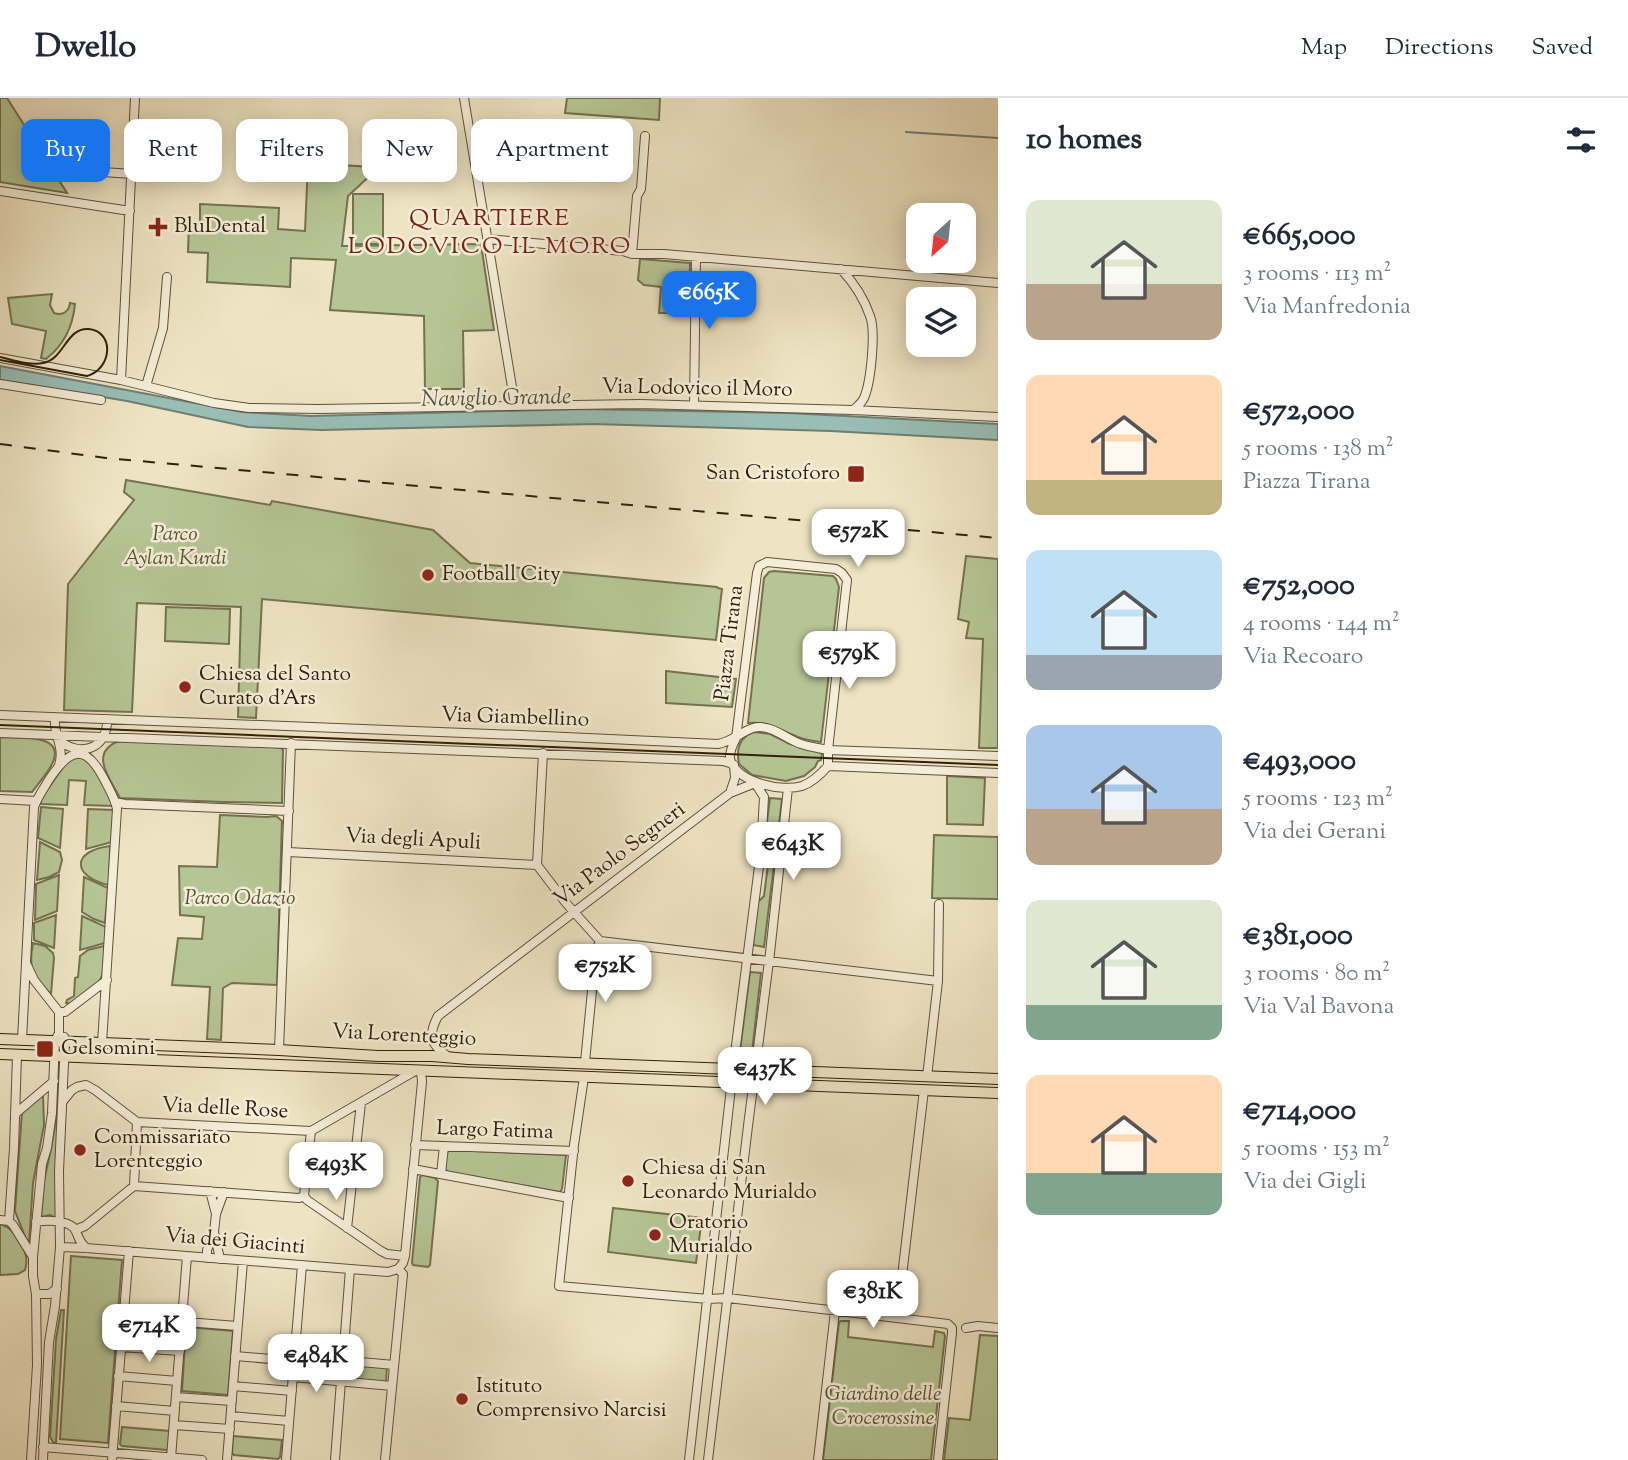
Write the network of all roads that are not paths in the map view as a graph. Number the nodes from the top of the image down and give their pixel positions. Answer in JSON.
{"nodes":[{"id":1,"x":135,"y":98,"type":"edge"},
{"id":2,"x":464,"y":98,"type":"edge"},
{"id":3,"x":134,"y":119,"type":"edge"},
{"id":4,"x":645,"y":136,"type":"dead end"},
{"id":5,"x":132,"y":182,"type":"edge"},
{"id":6,"x":0,"y":191,"type":"edge"},
{"id":7,"x":130,"y":211,"type":"junction"},
{"id":8,"x":487,"y":239,"type":"junction"},
{"id":9,"x":632,"y":254,"type":"junction"},
{"id":10,"x":696,"y":257,"type":"junction"},
{"id":11,"x":841,"y":269,"type":"junction"},
{"id":12,"x":167,"y":277,"type":"dead end"},
{"id":13,"x":998,"y":283,"type":"edge"},
{"id":14,"x":0,"y":358,"type":"edge"},
{"id":15,"x":121,"y":380,"type":"junction"},
{"id":16,"x":0,"y":384,"type":"edge"},
{"id":17,"x":146,"y":386,"type":"junction"},
{"id":18,"x":101,"y":400,"type":"dead end"},
{"id":19,"x":515,"y":405,"type":"junction"},
{"id":20,"x":694,"y":405,"type":"junction"},
{"id":21,"x":864,"y":407,"type":"junction"},
{"id":22,"x":998,"y":417,"type":"edge"},
{"id":23,"x":0,"y":715,"type":"edge"},
{"id":24,"x":55,"y":718,"type":"junction"},
{"id":25,"x":107,"y":719,"type":"junction"},
{"id":26,"x":0,"y":733,"type":"edge"},
{"id":27,"x":58,"y":738,"type":"junction"},
{"id":28,"x":736,"y":738,"type":"junction"},
{"id":29,"x":102,"y":739,"type":"junction"},
{"id":30,"x":291,"y":743,"type":"junction"},
{"id":31,"x":828,"y":750,"type":"junction"},
{"id":32,"x":543,"y":753,"type":"junction"},
{"id":33,"x":998,"y":756,"type":"edge"},
{"id":34,"x":733,"y":764,"type":"junction"},
{"id":35,"x":59,"y":765,"type":"junction"},
{"id":36,"x":828,"y":766,"type":"junction"},
{"id":37,"x":99,"y":770,"type":"junction"},
{"id":38,"x":998,"y":772,"type":"edge"},
{"id":39,"x":755,"y":783,"type":"junction"},
{"id":40,"x":788,"y":788,"type":"junction"},
{"id":41,"x":730,"y":793,"type":"junction"},
{"id":42,"x":0,"y":799,"type":"edge"},
{"id":43,"x":36,"y":801,"type":"junction"},
{"id":44,"x":115,"y":802,"type":"junction"},
{"id":45,"x":289,"y":811,"type":"junction"},
{"id":46,"x":288,"y":852,"type":"junction"},
{"id":47,"x":537,"y":864,"type":"junction"},
{"id":48,"x":939,"y":904,"type":"dead end"},
{"id":49,"x":574,"y":911,"type":"junction"},
{"id":50,"x":600,"y":941,"type":"junction"},
{"id":51,"x":748,"y":959,"type":"junction"},
{"id":52,"x":769,"y":961,"type":"junction"},
{"id":53,"x":26,"y":962,"type":"junction"},
{"id":54,"x":107,"y":980,"type":"junction"},
{"id":55,"x":938,"y":981,"type":"junction"},
{"id":56,"x":62,"y":1012,"type":"junction"},
{"id":57,"x":0,"y":1039,"type":"edge"},
{"id":58,"x":22,"y":1040,"type":"junction"},
{"id":59,"x":60,"y":1041,"type":"junction"},
{"id":60,"x":102,"y":1043,"type":"junction"},
{"id":61,"x":279,"y":1049,"type":"junction"},
{"id":62,"x":335,"y":1052,"type":"junction"},
{"id":63,"x":0,"y":1054,"type":"edge"},
{"id":64,"x":18,"y":1055,"type":"junction"},
{"id":65,"x":423,"y":1056,"type":"junction"},
{"id":66,"x":59,"y":1057,"type":"junction"},
{"id":67,"x":449,"y":1057,"type":"junction"},
{"id":68,"x":514,"y":1060,"type":"junction"},
{"id":69,"x":585,"y":1062,"type":"junction"},
{"id":70,"x":278,"y":1065,"type":"junction"},
{"id":71,"x":653,"y":1065,"type":"junction"},
{"id":72,"x":334,"y":1067,"type":"junction"},
{"id":73,"x":734,"y":1069,"type":"junction"},
{"id":74,"x":756,"y":1069,"type":"junction"},
{"id":75,"x":418,"y":1071,"type":"junction"},
{"id":76,"x":807,"y":1072,"type":"junction"},
{"id":77,"x":514,"y":1074,"type":"junction"},
{"id":78,"x":584,"y":1077,"type":"junction"},
{"id":79,"x":927,"y":1077,"type":"junction"},
{"id":80,"x":998,"y":1079,"type":"edge"},
{"id":81,"x":652,"y":1080,"type":"junction"},
{"id":82,"x":54,"y":1081,"type":"junction"},
{"id":83,"x":733,"y":1083,"type":"junction"},
{"id":84,"x":753,"y":1083,"type":"junction"},
{"id":85,"x":806,"y":1085,"type":"junction"},
{"id":86,"x":924,"y":1090,"type":"junction"},
{"id":87,"x":998,"y":1093,"type":"edge"},
{"id":88,"x":63,"y":1101,"type":"junction"},
{"id":89,"x":361,"y":1103,"type":"junction"},
{"id":90,"x":52,"y":1113,"type":"junction"},
{"id":91,"x":15,"y":1114,"type":"junction"},
{"id":92,"x":62,"y":1117,"type":"junction"},
{"id":93,"x":137,"y":1122,"type":"junction"},
{"id":94,"x":311,"y":1130,"type":"junction"},
{"id":95,"x":415,"y":1145,"type":"junction"},
{"id":96,"x":444,"y":1146,"type":"junction"},
{"id":97,"x":574,"y":1151,"type":"junction"},
{"id":98,"x":413,"y":1169,"type":"junction"},
{"id":99,"x":441,"y":1174,"type":"junction"},
{"id":100,"x":134,"y":1186,"type":"junction"},
{"id":101,"x":210,"y":1191,"type":"junction"},
{"id":102,"x":224,"y":1192,"type":"junction"},
{"id":103,"x":304,"y":1196,"type":"junction"},
{"id":104,"x":569,"y":1198,"type":"junction"},
{"id":105,"x":216,"y":1214,"type":"junction"},
{"id":106,"x":4,"y":1220,"type":"edge"},
{"id":107,"x":36,"y":1222,"type":"junction"},
{"id":108,"x":60,"y":1222,"type":"junction"},
{"id":109,"x":347,"y":1228,"type":"junction"},
{"id":110,"x":75,"y":1230,"type":"junction"},
{"id":111,"x":214,"y":1232,"type":"junction"},
{"id":112,"x":60,"y":1247,"type":"junction"},
{"id":113,"x":86,"y":1248,"type":"junction"},
{"id":114,"x":129,"y":1251,"type":"junction"},
{"id":115,"x":381,"y":1251,"type":"junction"},
{"id":116,"x":187,"y":1256,"type":"junction"},
{"id":117,"x":405,"y":1256,"type":"junction"},
{"id":118,"x":33,"y":1257,"type":"junction"},
{"id":119,"x":207,"y":1258,"type":"junction"},
{"id":120,"x":220,"y":1259,"type":"junction"},
{"id":121,"x":243,"y":1261,"type":"junction"},
{"id":122,"x":302,"y":1265,"type":"junction"},
{"id":123,"x":350,"y":1269,"type":"junction"},
{"id":124,"x":400,"y":1271,"type":"junction"},
{"id":125,"x":381,"y":1272,"type":"junction"},
{"id":126,"x":57,"y":1289,"type":"junction"},
{"id":127,"x":36,"y":1294,"type":"junction"},
{"id":128,"x":708,"y":1298,"type":"junction"},
{"id":129,"x":728,"y":1298,"type":"junction"},
{"id":130,"x":835,"y":1311,"type":"junction"},
{"id":131,"x":123,"y":1317,"type":"junction"},
{"id":132,"x":897,"y":1318,"type":"junction"},
{"id":133,"x":182,"y":1322,"type":"junction"},
{"id":134,"x":237,"y":1326,"type":"junction"},
{"id":135,"x":966,"y":1328,"type":"dead end"},
{"id":136,"x":998,"y":1328,"type":"edge"},
{"id":137,"x":121,"y":1347,"type":"junction"},
{"id":138,"x":180,"y":1351,"type":"junction"},
{"id":139,"x":235,"y":1356,"type":"junction"},
{"id":140,"x":294,"y":1359,"type":"junction"},
{"id":141,"x":343,"y":1360,"type":"junction"},
{"id":142,"x":394,"y":1364,"type":"junction"},
{"id":143,"x":118,"y":1376,"type":"junction"},
{"id":144,"x":293,"y":1377,"type":"junction"},
{"id":145,"x":177,"y":1381,"type":"junction"},
{"id":146,"x":341,"y":1381,"type":"junction"},
{"id":147,"x":392,"y":1385,"type":"junction"},
{"id":148,"x":233,"y":1386,"type":"junction"},
{"id":149,"x":292,"y":1391,"type":"junction"},
{"id":150,"x":176,"y":1396,"type":"junction"},
{"id":151,"x":232,"y":1401,"type":"junction"},
{"id":152,"x":116,"y":1406,"type":"junction"},
{"id":153,"x":175,"y":1411,"type":"junction"},
{"id":154,"x":231,"y":1416,"type":"junction"},
{"id":155,"x":289,"y":1421,"type":"junction"},
{"id":156,"x":174,"y":1425,"type":"junction"},
{"id":157,"x":230,"y":1429,"type":"junction"},
{"id":158,"x":43,"y":1447,"type":"junction"},
{"id":159,"x":112,"y":1456,"type":"edge"},
{"id":160,"x":171,"y":1458,"type":"junction"},
{"id":161,"x":31,"y":1460,"type":"edge"},
{"id":162,"x":43,"y":1460,"type":"edge"},
{"id":163,"x":202,"y":1460,"type":"edge"},
{"id":164,"x":227,"y":1460,"type":"edge"},
{"id":165,"x":286,"y":1460,"type":"edge"},
{"id":166,"x":335,"y":1460,"type":"edge"},
{"id":167,"x":385,"y":1460,"type":"edge"},
{"id":168,"x":689,"y":1460,"type":"edge"},
{"id":169,"x":708,"y":1460,"type":"edge"},
{"id":170,"x":818,"y":1460,"type":"edge"},
{"id":171,"x":938,"y":1460,"type":"edge"}],
"edges":[{"from":1,"to":3,"type":"street"},
{"from":2,"to":8,"type":"street"},
{"from":4,"to":9,"type":"street"},
{"from":5,"to":7,"type":"street"},
{"from":6,"to":7,"type":"street"},
{"from":7,"to":15,"type":"street"},
{"from":8,"to":9,"type":"street"},
{"from":8,"to":19,"type":"street"},
{"from":9,"to":10,"type":"street"},
{"from":10,"to":11,"type":"street"},
{"from":10,"to":20,"type":"street"},
{"from":11,"to":13,"type":"street"},
{"from":11,"to":21,"type":"street"},
{"from":12,"to":17,"type":"street"},
{"from":14,"to":15,"type":"street","name":"Via Lodovico il Moro"},
{"from":15,"to":17,"type":"street","name":"Via Lodovico il Moro"},
{"from":16,"to":18,"type":"street"},
{"from":17,"to":19,"type":"street","name":"Via Lodovico il Moro"},
{"from":19,"to":20,"type":"street","name":"Via Lodovico il Moro"},
{"from":20,"to":21,"type":"street","name":"Via Lodovico il Moro"},
{"from":21,"to":22,"type":"street","name":"Via Lodovico il Moro"},
{"from":23,"to":24,"type":"street","name":"Via Giambellino"},
{"from":24,"to":25,"type":"street","name":"Via Giambellino"},
{"from":24,"to":27,"type":"street"},
{"from":25,"to":28,"type":"street","name":"Via Giambellino"},
{"from":25,"to":29,"type":"street"},
{"from":26,"to":27,"type":"street"},
{"from":27,"to":29,"type":"street"},
{"from":27,"to":29,"type":"street"},
{"from":27,"to":35,"type":"street"},
{"from":28,"to":31,"type":"street","name":"Piazza Tirana"},
{"from":28,"to":31,"type":"street","name":"Piazza Tirana"},
{"from":28,"to":34,"type":"street","name":"Piazza Tirana"},
{"from":29,"to":30,"type":"street","name":"Via Giambellino"},
{"from":29,"to":37,"type":"street"},
{"from":30,"to":32,"type":"street","name":"Via Giambellino"},
{"from":30,"to":45,"type":"street"},
{"from":31,"to":33,"type":"street"},
{"from":31,"to":36,"type":"street","name":"Piazza Tirana"},
{"from":32,"to":34,"type":"street","name":"Via Giambellino"},
{"from":32,"to":47,"type":"street"},
{"from":34,"to":39,"type":"street"},
{"from":34,"to":41,"type":"street"},
{"from":35,"to":37,"type":"street"},
{"from":35,"to":43,"type":"street"},
{"from":36,"to":38,"type":"street"},
{"from":36,"to":40,"type":"street"},
{"from":37,"to":44,"type":"street"},
{"from":39,"to":40,"type":"street"},
{"from":39,"to":41,"type":"street","name":"Via Paolo Segneri"},
{"from":39,"to":51,"type":"street"},
{"from":40,"to":52,"type":"street"},
{"from":41,"to":49,"type":"street","name":"Via Paolo Segneri"},
{"from":42,"to":43,"type":"street"},
{"from":43,"to":53,"type":"street"},
{"from":44,"to":45,"type":"street"},
{"from":44,"to":54,"type":"street"},
{"from":45,"to":46,"type":"street"},
{"from":46,"to":47,"type":"street","name":"Via degli Apuli"},
{"from":46,"to":61,"type":"street"},
{"from":47,"to":49,"type":"street"},
{"from":48,"to":55,"type":"street"},
{"from":49,"to":50,"type":"street"},
{"from":49,"to":67,"type":"street","name":"Via Paolo Segneri"},
{"from":50,"to":51,"type":"street"},
{"from":50,"to":69,"type":"street"},
{"from":51,"to":52,"type":"street"},
{"from":51,"to":73,"type":"street"},
{"from":52,"to":55,"type":"street"},
{"from":52,"to":74,"type":"street"},
{"from":53,"to":56,"type":"street"},
{"from":53,"to":58,"type":"street"},
{"from":54,"to":56,"type":"street"},
{"from":54,"to":60,"type":"street"},
{"from":55,"to":79,"type":"street"},
{"from":56,"to":59,"type":"street"},
{"from":57,"to":58,"type":"main road","name":"Via Lorenteggio"},
{"from":58,"to":59,"type":"main road","name":"Via Lorenteggio"},
{"from":59,"to":60,"type":"main road","name":"Via Lorenteggio"},
{"from":59,"to":66,"type":"street"},
{"from":60,"to":61,"type":"main road","name":"Via Lorenteggio"},
{"from":61,"to":62,"type":"main road","name":"Via Lorenteggio"},
{"from":61,"to":70,"type":"main road"},
{"from":62,"to":65,"type":"main road","name":"Via Lorenteggio"},
{"from":62,"to":72,"type":"main road"},
{"from":63,"to":64,"type":"main road","name":"Via Lorenteggio"},
{"from":64,"to":66,"type":"main road","name":"Via Lorenteggio"},
{"from":64,"to":91,"type":"street"},
{"from":65,"to":67,"type":"main road","name":"Via Lorenteggio"},
{"from":65,"to":75,"type":"main road"},
{"from":66,"to":70,"type":"main road","name":"Via Lorenteggio"},
{"from":66,"to":82,"type":"street"},
{"from":66,"to":88,"type":"street"},
{"from":67,"to":68,"type":"main road","name":"Via Lorenteggio"},
{"from":68,"to":69,"type":"main road","name":"Via Lorenteggio"},
{"from":68,"to":77,"type":"main road"},
{"from":69,"to":71,"type":"main road","name":"Via Lorenteggio"},
{"from":70,"to":72,"type":"main road","name":"Via Lorenteggio"},
{"from":71,"to":73,"type":"main road","name":"Via Lorenteggio"},
{"from":71,"to":81,"type":"main road"},
{"from":72,"to":75,"type":"main road","name":"Via Lorenteggio"},
{"from":73,"to":74,"type":"main road","name":"Via Lorenteggio"},
{"from":73,"to":83,"type":"street"},
{"from":74,"to":76,"type":"main road","name":"Via Lorenteggio"},
{"from":74,"to":84,"type":"street"},
{"from":75,"to":77,"type":"main road","name":"Via Lorenteggio"},
{"from":75,"to":89,"type":"street","name":"Via delle Rose"},
{"from":75,"to":95,"type":"street"},
{"from":76,"to":79,"type":"main road","name":"Via Lorenteggio"},
{"from":76,"to":85,"type":"street"},
{"from":77,"to":78,"type":"main road","name":"Via Lorenteggio"},
{"from":78,"to":81,"type":"main road","name":"Via Lorenteggio"},
{"from":78,"to":97,"type":"street"},
{"from":79,"to":80,"type":"main road","name":"Via Lorenteggio"},
{"from":81,"to":83,"type":"main road","name":"Via Lorenteggio"},
{"from":82,"to":90,"type":"street"},
{"from":82,"to":91,"type":"street"},
{"from":83,"to":84,"type":"main road","name":"Via Lorenteggio"},
{"from":83,"to":128,"type":"street"},
{"from":84,"to":85,"type":"main road","name":"Via Lorenteggio"},
{"from":84,"to":129,"type":"street"},
{"from":85,"to":86,"type":"main road","name":"Via Lorenteggio"},
{"from":86,"to":87,"type":"main road","name":"Via Lorenteggio"},
{"from":86,"to":132,"type":"street"},
{"from":88,"to":92,"type":"street"},
{"from":88,"to":93,"type":"street","name":"Via delle Rose"},
{"from":89,"to":94,"type":"street","name":"Via delle Rose"},
{"from":89,"to":109,"type":"street"},
{"from":90,"to":92,"type":"street"},
{"from":90,"to":107,"type":"street"},
{"from":91,"to":106,"type":"street"},
{"from":92,"to":108,"type":"street"},
{"from":93,"to":94,"type":"street","name":"Via delle Rose"},
{"from":93,"to":100,"type":"street","name":"Via delle Rose"},
{"from":94,"to":103,"type":"street","name":"Via delle Rose"},
{"from":95,"to":96,"type":"street","name":"Largo Fatima"},
{"from":95,"to":98,"type":"street"},
{"from":96,"to":97,"type":"street","name":"Largo Fatima"},
{"from":96,"to":99,"type":"street"},
{"from":97,"to":104,"type":"street"},
{"from":98,"to":99,"type":"street","name":"Largo Fatima"},
{"from":98,"to":117,"type":"street"},
{"from":99,"to":104,"type":"street","name":"Largo Fatima"},
{"from":100,"to":101,"type":"street"},
{"from":100,"to":110,"type":"street"},
{"from":101,"to":102,"type":"street"},
{"from":101,"to":105,"type":"street"},
{"from":102,"to":103,"type":"street"},
{"from":102,"to":105,"type":"street"},
{"from":103,"to":109,"type":"street"},
{"from":104,"to":128,"type":"street"},
{"from":105,"to":111,"type":"street"},
{"from":106,"to":118,"type":"street"},
{"from":107,"to":108,"type":"street"},
{"from":107,"to":118,"type":"street"},
{"from":108,"to":110,"type":"street"},
{"from":108,"to":112,"type":"street"},
{"from":109,"to":115,"type":"street"},
{"from":110,"to":113,"type":"street"},
{"from":111,"to":119,"type":"street"},
{"from":111,"to":120,"type":"street"},
{"from":112,"to":113,"type":"street","name":"Via dei Giacinti"},
{"from":112,"to":126,"type":"street"},
{"from":113,"to":114,"type":"street","name":"Via dei Giacinti"},
{"from":114,"to":116,"type":"street","name":"Via dei Giacinti"},
{"from":114,"to":131,"type":"street"},
{"from":115,"to":117,"type":"street"},
{"from":115,"to":125,"type":"street"},
{"from":116,"to":119,"type":"street","name":"Via dei Giacinti"},
{"from":116,"to":133,"type":"street"},
{"from":117,"to":124,"type":"street"},
{"from":118,"to":127,"type":"street"},
{"from":119,"to":120,"type":"street","name":"Via dei Giacinti"},
{"from":120,"to":121,"type":"street","name":"Via dei Giacinti"},
{"from":121,"to":122,"type":"street","name":"Via dei Giacinti"},
{"from":121,"to":134,"type":"street"},
{"from":122,"to":123,"type":"street","name":"Via dei Giacinti"},
{"from":122,"to":140,"type":"street"},
{"from":123,"to":125,"type":"street","name":"Via dei Giacinti"},
{"from":123,"to":141,"type":"street"},
{"from":124,"to":125,"type":"street","name":"Via dei Giacinti"},
{"from":124,"to":142,"type":"street"},
{"from":126,"to":127,"type":"street"},
{"from":126,"to":158,"type":"street"},
{"from":127,"to":161,"type":"street"},
{"from":128,"to":129,"type":"street"},
{"from":128,"to":168,"type":"street"},
{"from":129,"to":130,"type":"street"},
{"from":129,"to":169,"type":"street"},
{"from":130,"to":132,"type":"street"},
{"from":130,"to":170,"type":"street"},
{"from":131,"to":133,"type":"street"},
{"from":131,"to":137,"type":"street"},
{"from":132,"to":171,"type":"street"},
{"from":133,"to":134,"type":"street"},
{"from":133,"to":138,"type":"street"},
{"from":134,"to":139,"type":"street"},
{"from":135,"to":136,"type":"street"},
{"from":137,"to":138,"type":"street"},
{"from":137,"to":143,"type":"street"},
{"from":138,"to":145,"type":"street"},
{"from":139,"to":140,"type":"street"},
{"from":139,"to":148,"type":"street"},
{"from":140,"to":141,"type":"street"},
{"from":140,"to":144,"type":"street"},
{"from":141,"to":142,"type":"street"},
{"from":142,"to":147,"type":"street"},
{"from":143,"to":145,"type":"street"},
{"from":143,"to":152,"type":"street"},
{"from":144,"to":146,"type":"street"},
{"from":144,"to":149,"type":"street"},
{"from":145,"to":150,"type":"street"},
{"from":146,"to":147,"type":"street"},
{"from":146,"to":166,"type":"street"},
{"from":147,"to":167,"type":"street"},
{"from":148,"to":149,"type":"street"},
{"from":148,"to":151,"type":"street"},
{"from":149,"to":155,"type":"street"},
{"from":150,"to":151,"type":"street"},
{"from":150,"to":153,"type":"street"},
{"from":151,"to":154,"type":"street"},
{"from":152,"to":153,"type":"street"},
{"from":152,"to":159,"type":"street"},
{"from":153,"to":156,"type":"street"},
{"from":154,"to":155,"type":"street"},
{"from":154,"to":157,"type":"street"},
{"from":155,"to":165,"type":"street"},
{"from":156,"to":157,"type":"street"},
{"from":156,"to":160,"type":"street"},
{"from":157,"to":164,"type":"street"},
{"from":158,"to":159,"type":"street"},
{"from":158,"to":162,"type":"street"},
{"from":159,"to":160,"type":"street"},
{"from":160,"to":163,"type":"street"}]}
